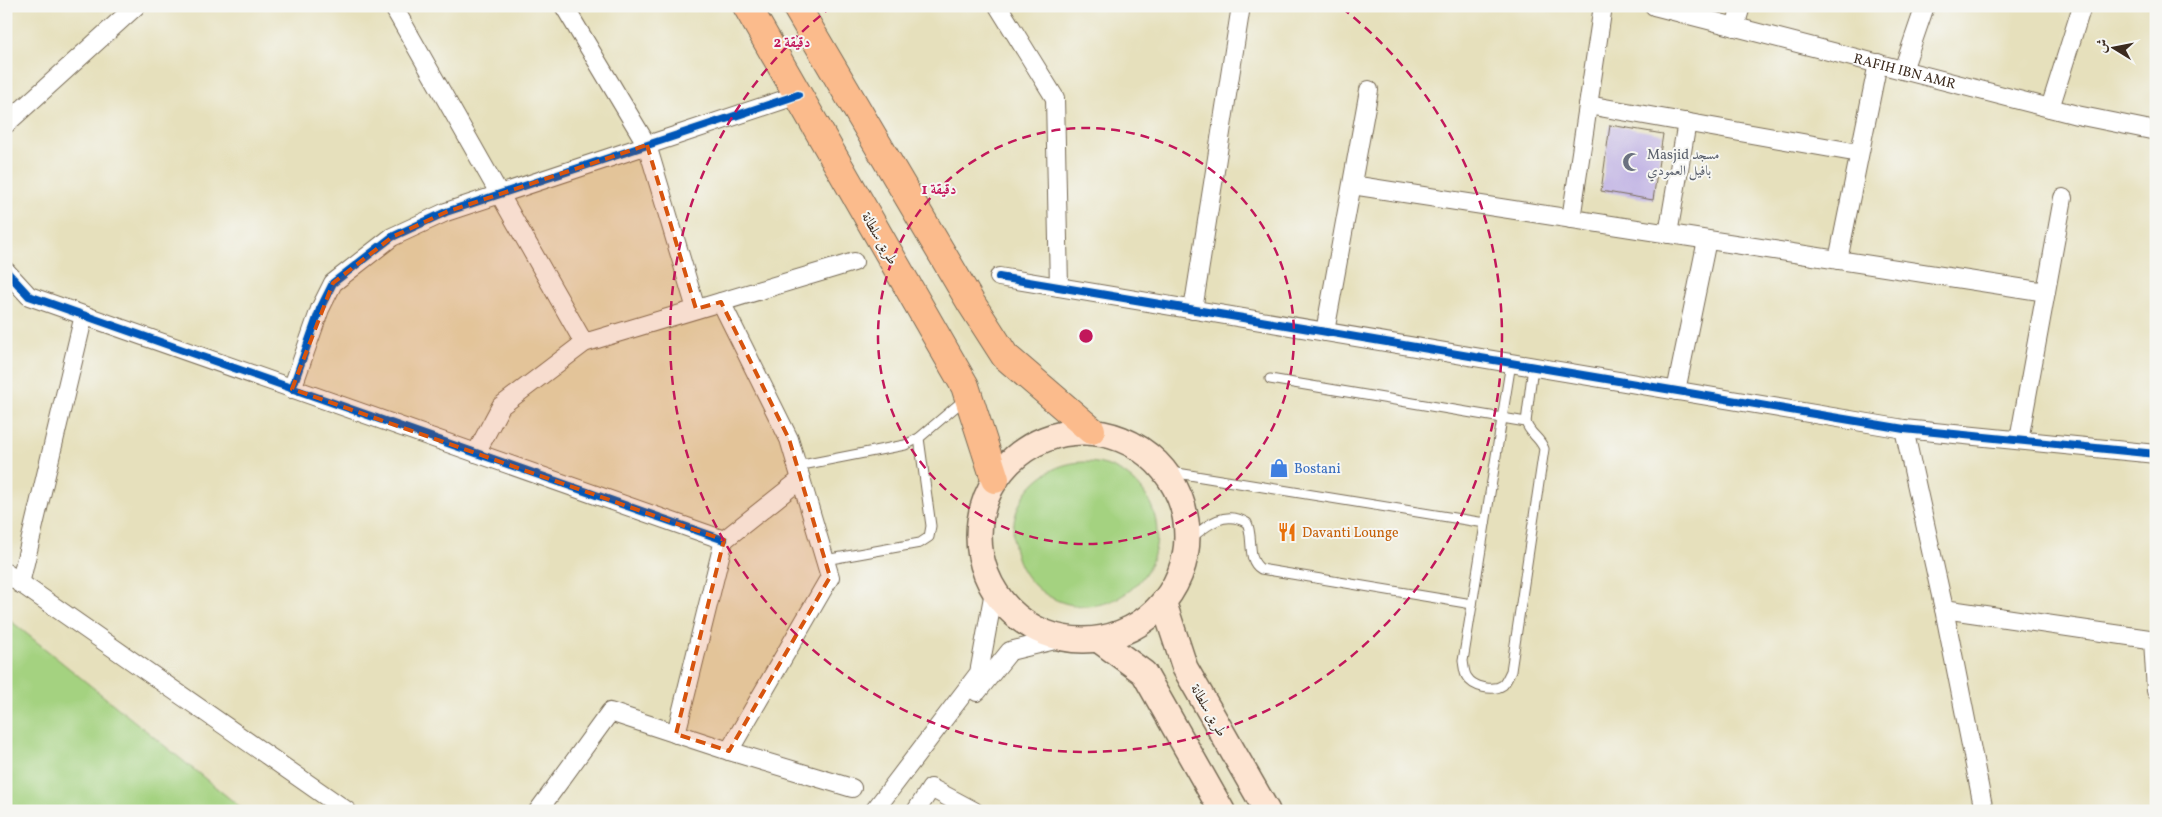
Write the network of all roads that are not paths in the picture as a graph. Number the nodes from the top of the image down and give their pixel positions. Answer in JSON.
{"nodes":[{"id":1,"x":136,"y":6,"type":"edge"},
{"id":2,"x":393,"y":6,"type":"edge"},
{"id":3,"x":564,"y":6,"type":"edge"},
{"id":4,"x":747,"y":6,"type":"edge"},
{"id":5,"x":796,"y":6,"type":"edge"},
{"id":6,"x":998,"y":6,"type":"edge"},
{"id":7,"x":1241,"y":6,"type":"edge"},
{"id":8,"x":1603,"y":6,"type":"edge"},
{"id":9,"x":1654,"y":6,"type":"edge"},
{"id":10,"x":1741,"y":6,"type":"edge"},
{"id":11,"x":1925,"y":6,"type":"edge"},
{"id":12,"x":2082,"y":6,"type":"edge"},
{"id":13,"x":1735,"y":27,"type":"junction"},
{"id":14,"x":1878,"y":63,"type":"junction"},
{"id":15,"x":1903,"y":70,"type":"junction"},
{"id":16,"x":1368,"y":90,"type":"dead end"},
{"id":17,"x":798,"y":96,"type":"junction"},
{"id":18,"x":1588,"y":105,"type":"junction"},
{"id":19,"x":2050,"y":108,"type":"junction"},
{"id":20,"x":1687,"y":122,"type":"junction"},
{"id":21,"x":6,"y":124,"type":"edge"},
{"id":22,"x":2156,"y":131,"type":"edge"},
{"id":23,"x":648,"y":145,"type":"junction"},
{"id":24,"x":1859,"y":153,"type":"junction"},
{"id":25,"x":1352,"y":185,"type":"junction"},
{"id":26,"x":500,"y":194,"type":"junction"},
{"id":27,"x":2063,"y":198,"type":"dead end"},
{"id":28,"x":1571,"y":219,"type":"junction"},
{"id":29,"x":1668,"y":234,"type":"junction"},
{"id":30,"x":1707,"y":240,"type":"junction"},
{"id":31,"x":1838,"y":260,"type":"junction"},
{"id":32,"x":854,"y":262,"type":"dead end"},
{"id":33,"x":6,"y":271,"type":"edge"},
{"id":34,"x":999,"y":277,"type":"dead end"},
{"id":35,"x":1059,"y":287,"type":"junction"},
{"id":36,"x":2046,"y":292,"type":"junction"},
{"id":37,"x":721,"y":302,"type":"junction"},
{"id":38,"x":696,"y":309,"type":"junction"},
{"id":39,"x":1193,"y":310,"type":"junction"},
{"id":40,"x":84,"y":315,"type":"junction"},
{"id":41,"x":1325,"y":332,"type":"junction"},
{"id":42,"x":584,"y":343,"type":"junction"},
{"id":43,"x":1511,"y":363,"type":"junction"},
{"id":44,"x":1533,"y":367,"type":"junction"},
{"id":45,"x":1270,"y":379,"type":"dead end"},
{"id":46,"x":292,"y":389,"type":"junction"},
{"id":47,"x":1676,"y":391,"type":"junction"},
{"id":48,"x":968,"y":396,"type":"junction"},
{"id":49,"x":1502,"y":418,"type":"junction"},
{"id":50,"x":1526,"y":422,"type":"junction"},
{"id":51,"x":1904,"y":429,"type":"junction"},
{"id":52,"x":1091,"y":430,"type":"junction"},
{"id":53,"x":919,"y":438,"type":"junction"},
{"id":54,"x":2019,"y":440,"type":"junction"},
{"id":55,"x":476,"y":454,"type":"junction"},
{"id":56,"x":2156,"y":454,"type":"edge"},
{"id":57,"x":1165,"y":471,"type":"junction"},
{"id":58,"x":799,"y":472,"type":"junction"},
{"id":59,"x":995,"y":479,"type":"junction"},
{"id":60,"x":1485,"y":522,"type":"junction"},
{"id":61,"x":724,"y":540,"type":"junction"},
{"id":62,"x":1185,"y":543,"type":"junction"},
{"id":63,"x":825,"y":560,"type":"junction"},
{"id":64,"x":6,"y":573,"type":"edge"},
{"id":65,"x":20,"y":584,"type":"junction"},
{"id":66,"x":994,"y":591,"type":"junction"},
{"id":67,"x":1164,"y":604,"type":"junction"},
{"id":68,"x":1472,"y":604,"type":"junction"},
{"id":69,"x":1944,"y":609,"type":"junction"},
{"id":70,"x":1059,"y":639,"type":"junction"},
{"id":71,"x":1099,"y":640,"type":"junction"},
{"id":72,"x":2154,"y":640,"type":"edge"},
{"id":73,"x":2156,"y":691,"type":"edge"},
{"id":74,"x":676,"y":734,"type":"junction"},
{"id":75,"x":728,"y":751,"type":"junction"},
{"id":76,"x":852,"y":788,"type":"dead end"},
{"id":77,"x":347,"y":811,"type":"edge"},
{"id":78,"x":538,"y":811,"type":"edge"},
{"id":79,"x":874,"y":811,"type":"edge"},
{"id":80,"x":889,"y":811,"type":"edge"},
{"id":81,"x":916,"y":811,"type":"edge"},
{"id":82,"x":974,"y":811,"type":"edge"},
{"id":83,"x":1222,"y":811,"type":"edge"},
{"id":84,"x":1267,"y":811,"type":"edge"},
{"id":85,"x":1984,"y":811,"type":"edge"}],
"edges":[{"from":1,"to":21,"type":"street"},
{"from":2,"to":26,"type":"street"},
{"from":3,"to":23,"type":"street"},
{"from":4,"to":17,"type":"main road","name":"طريق سلطانة"},
{"from":5,"to":52,"type":"main road"},
{"from":6,"to":35,"type":"street"},
{"from":7,"to":39,"type":"street"},
{"from":8,"to":18,"type":"street"},
{"from":9,"to":13,"type":"street","name":"RAFIH IBN AMR"},
{"from":10,"to":13,"type":"street"},
{"from":11,"to":15,"type":"street"},
{"from":12,"to":19,"type":"street"},
{"from":13,"to":14,"type":"street","name":"RAFIH IBN AMR"},
{"from":14,"to":15,"type":"street","name":"RAFIH IBN AMR"},
{"from":14,"to":24,"type":"street"},
{"from":15,"to":19,"type":"street","name":"RAFIH IBN AMR"},
{"from":16,"to":25,"type":"street"},
{"from":17,"to":23,"type":"street"},
{"from":17,"to":48,"type":"main road","name":"طريق سلطانة"},
{"from":18,"to":20,"type":"street"},
{"from":18,"to":28,"type":"street"},
{"from":19,"to":22,"type":"street","name":"RAFIH IBN AMR"},
{"from":20,"to":24,"type":"street"},
{"from":20,"to":29,"type":"street"},
{"from":23,"to":26,"type":"street"},
{"from":23,"to":38,"type":"street"},
{"from":24,"to":31,"type":"street"},
{"from":25,"to":28,"type":"street"},
{"from":25,"to":41,"type":"street"},
{"from":26,"to":42,"type":"street"},
{"from":26,"to":46,"type":"street"},
{"from":27,"to":36,"type":"street"},
{"from":28,"to":29,"type":"street"},
{"from":29,"to":30,"type":"street"},
{"from":30,"to":31,"type":"street"},
{"from":30,"to":47,"type":"street"},
{"from":31,"to":36,"type":"street"},
{"from":32,"to":37,"type":"street"},
{"from":33,"to":40,"type":"street"},
{"from":34,"to":35,"type":"street"},
{"from":35,"to":39,"type":"street"},
{"from":36,"to":54,"type":"street"},
{"from":37,"to":38,"type":"street"},
{"from":37,"to":58,"type":"street"},
{"from":38,"to":42,"type":"street"},
{"from":39,"to":41,"type":"street"},
{"from":40,"to":46,"type":"street"},
{"from":40,"to":65,"type":"street"},
{"from":41,"to":43,"type":"street"},
{"from":42,"to":55,"type":"street"},
{"from":43,"to":44,"type":"street"},
{"from":43,"to":49,"type":"lane"},
{"from":44,"to":47,"type":"street"},
{"from":44,"to":50,"type":"lane"},
{"from":45,"to":49,"type":"lane"},
{"from":46,"to":55,"type":"street"},
{"from":47,"to":51,"type":"street"},
{"from":48,"to":53,"type":"lane"},
{"from":48,"to":59,"type":"main road","name":"طريق سلطانة"},
{"from":49,"to":50,"type":"lane"},
{"from":49,"to":60,"type":"lane"},
{"from":50,"to":68,"type":"lane"},
{"from":51,"to":54,"type":"street"},
{"from":51,"to":69,"type":"street"},
{"from":52,"to":57,"type":"main road"},
{"from":52,"to":59,"type":"main road"},
{"from":53,"to":58,"type":"lane"},
{"from":53,"to":63,"type":"lane"},
{"from":54,"to":56,"type":"street"},
{"from":55,"to":61,"type":"street"},
{"from":57,"to":60,"type":"lane"},
{"from":57,"to":62,"type":"main road"},
{"from":58,"to":61,"type":"street"},
{"from":58,"to":63,"type":"street"},
{"from":59,"to":66,"type":"main road"},
{"from":60,"to":68,"type":"lane"},
{"from":61,"to":74,"type":"street"},
{"from":62,"to":67,"type":"main road"},
{"from":62,"to":68,"type":"lane"},
{"from":63,"to":75,"type":"street"},
{"from":64,"to":65,"type":"street"},
{"from":65,"to":77,"type":"street"},
{"from":66,"to":70,"type":"main road"},
{"from":66,"to":79,"type":"street"},
{"from":67,"to":71,"type":"main road"},
{"from":67,"to":84,"type":"main road","name":"طريق سلطانة"},
{"from":69,"to":72,"type":"street"},
{"from":69,"to":85,"type":"street"},
{"from":70,"to":71,"type":"main road"},
{"from":70,"to":80,"type":"street"},
{"from":71,"to":83,"type":"main road"},
{"from":72,"to":73,"type":"street"},
{"from":74,"to":75,"type":"street"},
{"from":74,"to":78,"type":"street"},
{"from":75,"to":76,"type":"street"},
{"from":81,"to":82,"type":"street"}]}
